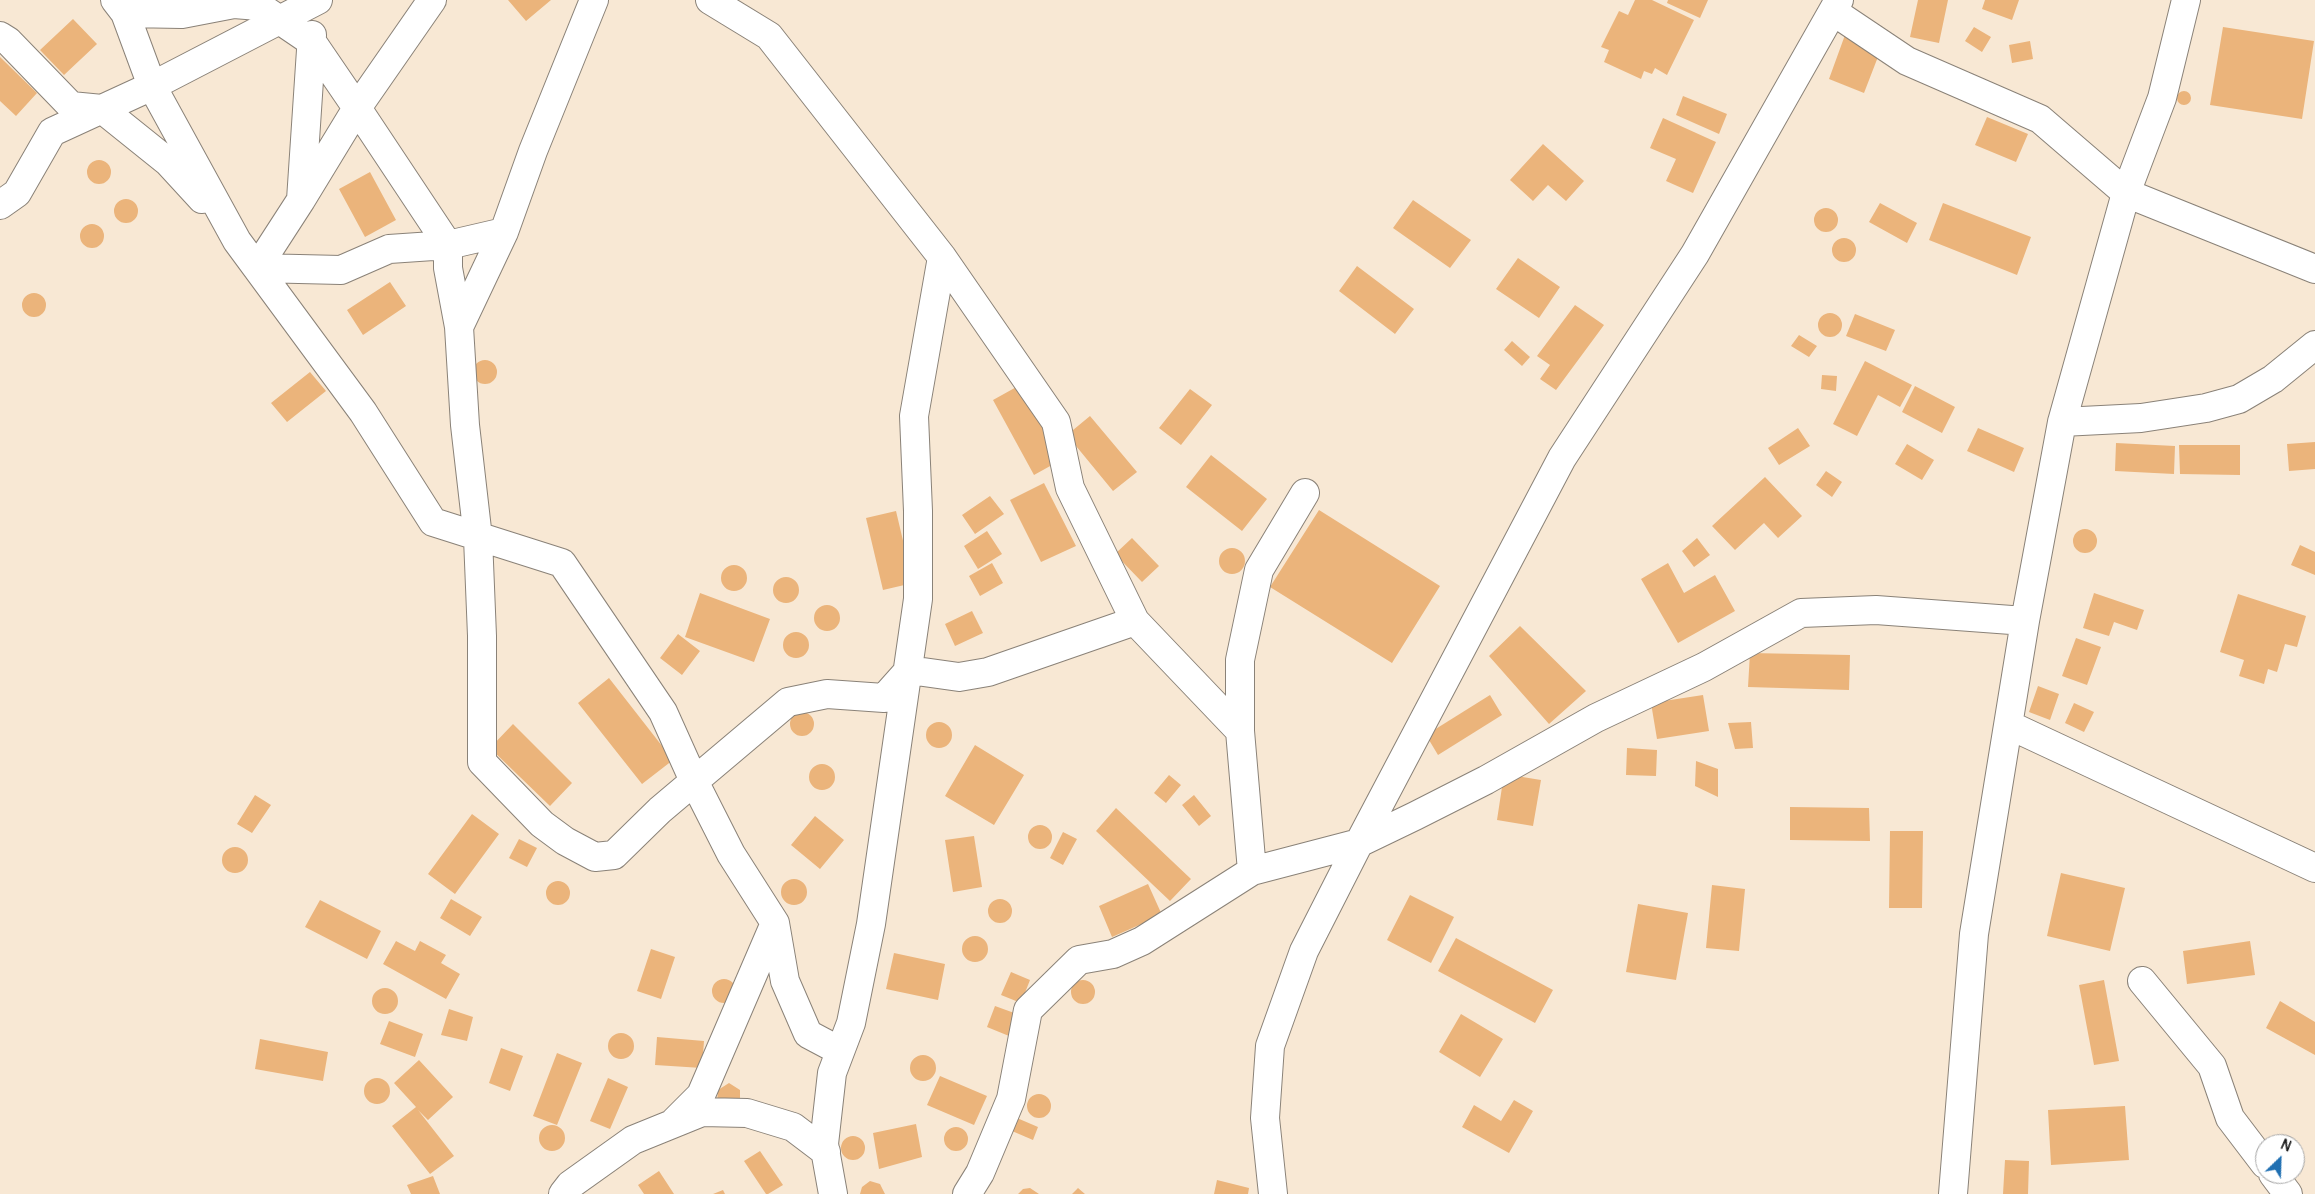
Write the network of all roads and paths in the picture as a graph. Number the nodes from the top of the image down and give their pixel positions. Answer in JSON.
{"nodes":[{"id":1,"x":432,"y":0,"type":"edge"},
{"id":2,"x":594,"y":0,"type":"edge"},
{"id":3,"x":710,"y":0,"type":"edge"},
{"id":4,"x":2186,"y":0,"type":"edge"},
{"id":5,"x":316,"y":2,"type":"edge"},
{"id":6,"x":120,"y":6,"type":"edge"},
{"id":7,"x":1837,"y":6,"type":"edge"},
{"id":8,"x":281,"y":21,"type":"junction"},
{"id":9,"x":0,"y":36,"type":"edge"},
{"id":10,"x":312,"y":42,"type":"junction"},
{"id":11,"x":152,"y":86,"type":"junction"},
{"id":12,"x":357,"y":108,"type":"junction"},
{"id":13,"x":102,"y":109,"type":"junction"},
{"id":14,"x":2126,"y":194,"type":"junction"},
{"id":15,"x":301,"y":200,"type":"junction"},
{"id":16,"x":0,"y":205,"type":"edge"},
{"id":17,"x":233,"y":232,"type":"junction"},
{"id":18,"x":504,"y":232,"type":"junction"},
{"id":19,"x":448,"y":245,"type":"junction"},
{"id":20,"x":942,"y":258,"type":"junction"},
{"id":21,"x":257,"y":268,"type":"junction"},
{"id":22,"x":2315,"y":269,"type":"edge"},
{"id":23,"x":459,"y":328,"type":"junction"},
{"id":24,"x":2315,"y":345,"type":"edge"},
{"id":25,"x":2062,"y":422,"type":"junction"},
{"id":26,"x":1305,"y":493,"type":"dead end"},
{"id":27,"x":478,"y":538,"type":"junction"},
{"id":28,"x":1135,"y":621,"type":"junction"},
{"id":29,"x":2025,"y":621,"type":"junction"},
{"id":30,"x":909,"y":670,"type":"junction"},
{"id":31,"x":2009,"y":725,"type":"junction"},
{"id":32,"x":1240,"y":730,"type":"junction"},
{"id":33,"x":694,"y":781,"type":"junction"},
{"id":34,"x":1359,"y":843,"type":"junction"},
{"id":35,"x":2315,"y":868,"type":"edge"},
{"id":36,"x":1252,"y":871,"type":"junction"},
{"id":37,"x":775,"y":923,"type":"junction"},
{"id":38,"x":2142,"y":981,"type":"dead end"},
{"id":39,"x":840,"y":1051,"type":"junction"},
{"id":40,"x":671,"y":1125,"type":"junction"},
{"id":41,"x":2255,"y":1151,"type":"edge"},
{"id":42,"x":826,"y":1152,"type":"junction"},
{"id":43,"x":1274,"y":1192,"type":"edge"},
{"id":44,"x":564,"y":1194,"type":"edge"},
{"id":45,"x":833,"y":1194,"type":"edge"},
{"id":46,"x":967,"y":1194,"type":"edge"},
{"id":47,"x":1953,"y":1194,"type":"edge"}],
"edges":[{"from":1,"to":12,"type":"street"},
{"from":2,"to":18,"type":"street"},
{"from":3,"to":20,"type":"street"},
{"from":4,"to":14,"type":"street"},
{"from":5,"to":8,"type":"street"},
{"from":5,"to":10,"type":"street"},
{"from":6,"to":8,"type":"street"},
{"from":6,"to":11,"type":"street"},
{"from":7,"to":14,"type":"street"},
{"from":7,"to":34,"type":"street"},
{"from":8,"to":10,"type":"street"},
{"from":8,"to":11,"type":"street"},
{"from":9,"to":13,"type":"street"},
{"from":10,"to":12,"type":"street"},
{"from":10,"to":15,"type":"street"},
{"from":11,"to":13,"type":"street"},
{"from":11,"to":17,"type":"street"},
{"from":12,"to":15,"type":"street"},
{"from":12,"to":19,"type":"street"},
{"from":13,"to":16,"type":"street"},
{"from":13,"to":17,"type":"street"},
{"from":14,"to":22,"type":"street"},
{"from":14,"to":25,"type":"street"},
{"from":15,"to":21,"type":"street"},
{"from":17,"to":21,"type":"street"},
{"from":18,"to":19,"type":"street"},
{"from":18,"to":23,"type":"street"},
{"from":19,"to":21,"type":"street"},
{"from":19,"to":23,"type":"street"},
{"from":20,"to":28,"type":"street"},
{"from":20,"to":30,"type":"street"},
{"from":21,"to":27,"type":"street"},
{"from":23,"to":27,"type":"street"},
{"from":24,"to":25,"type":"street"},
{"from":25,"to":29,"type":"street"},
{"from":26,"to":32,"type":"street"},
{"from":27,"to":33,"type":"street"},
{"from":27,"to":33,"type":"street"},
{"from":28,"to":30,"type":"street"},
{"from":28,"to":32,"type":"street"},
{"from":29,"to":31,"type":"street"},
{"from":29,"to":34,"type":"street"},
{"from":30,"to":33,"type":"street"},
{"from":30,"to":39,"type":"street"},
{"from":31,"to":35,"type":"street"},
{"from":31,"to":47,"type":"street"},
{"from":32,"to":36,"type":"street"},
{"from":33,"to":37,"type":"street"},
{"from":34,"to":36,"type":"street"},
{"from":34,"to":43,"type":"street"},
{"from":36,"to":46,"type":"street"},
{"from":37,"to":39,"type":"street"},
{"from":37,"to":40,"type":"street"},
{"from":38,"to":41,"type":"street"},
{"from":39,"to":42,"type":"street"},
{"from":40,"to":42,"type":"street"},
{"from":40,"to":44,"type":"street"},
{"from":42,"to":45,"type":"street"}]}
